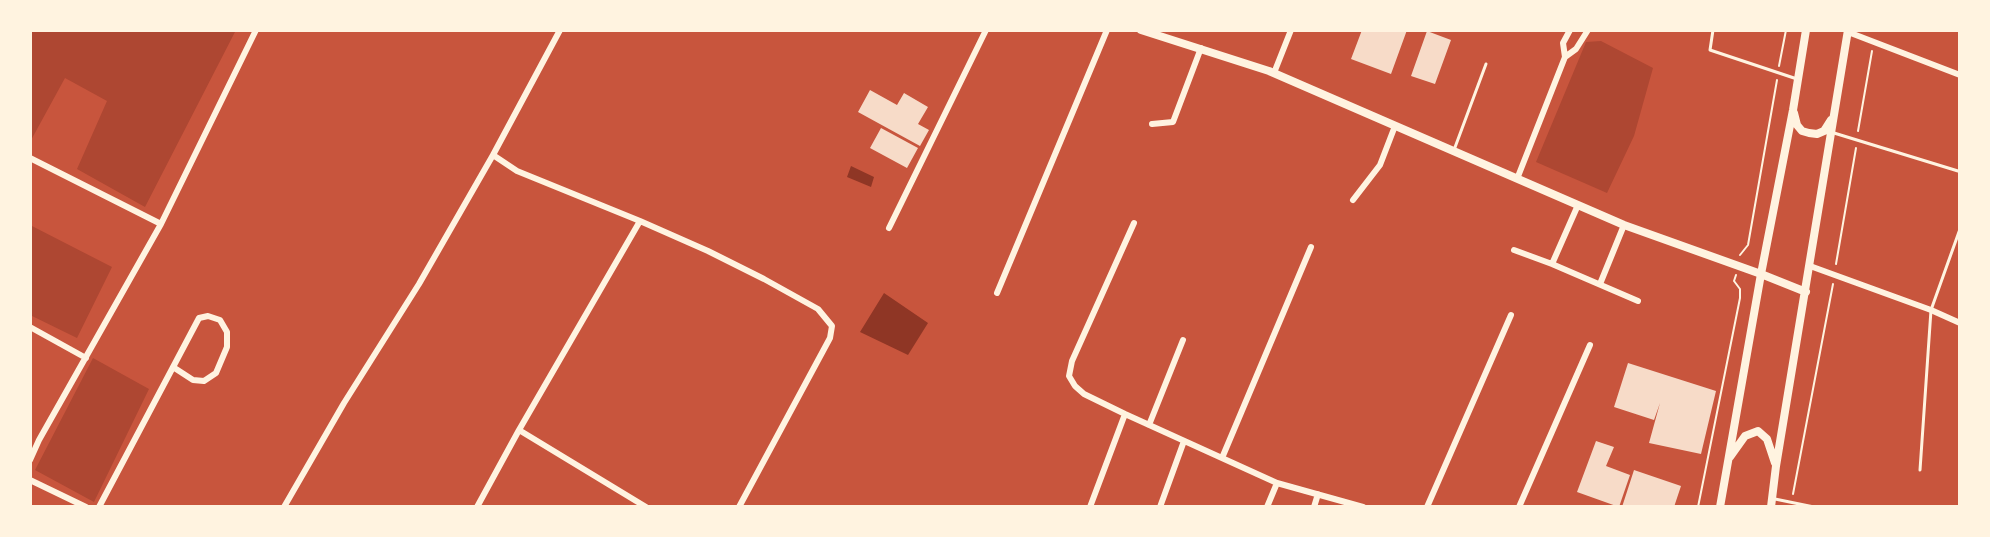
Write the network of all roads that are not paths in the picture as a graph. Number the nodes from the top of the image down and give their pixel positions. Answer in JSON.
{"nodes":[{"id":1,"x":256,"y":30,"type":"edge"},
{"id":2,"x":560,"y":30,"type":"edge"},
{"id":3,"x":986,"y":30,"type":"edge"},
{"id":4,"x":1107,"y":30,"type":"edge"},
{"id":5,"x":1141,"y":30,"type":"edge"},
{"id":6,"x":1291,"y":30,"type":"edge"},
{"id":7,"x":1570,"y":30,"type":"edge"},
{"id":8,"x":1588,"y":30,"type":"edge"},
{"id":9,"x":1713,"y":30,"type":"edge"},
{"id":10,"x":1806,"y":30,"type":"edge"},
{"id":11,"x":1848,"y":31,"type":"edge"},
{"id":12,"x":1201,"y":48,"type":"junction"},
{"id":13,"x":1565,"y":57,"type":"junction"},
{"id":14,"x":1486,"y":64,"type":"dead end"},
{"id":15,"x":1274,"y":73,"type":"junction"},
{"id":16,"x":1960,"y":75,"type":"edge"},
{"id":17,"x":1798,"y":79,"type":"junction"},
{"id":18,"x":1793,"y":110,"type":"junction"},
{"id":19,"x":1834,"y":112,"type":"junction"},
{"id":20,"x":1152,"y":124,"type":"dead end"},
{"id":21,"x":1395,"y":126,"type":"junction"},
{"id":22,"x":1832,"y":132,"type":"junction"},
{"id":23,"x":1453,"y":151,"type":"junction"},
{"id":24,"x":493,"y":155,"type":"junction"},
{"id":25,"x":30,"y":158,"type":"edge"},
{"id":26,"x":1958,"y":171,"type":"dead end"},
{"id":27,"x":1517,"y":179,"type":"junction"},
{"id":28,"x":1353,"y":200,"type":"dead end"},
{"id":29,"x":1578,"y":205,"type":"junction"},
{"id":30,"x":640,"y":221,"type":"junction"},
{"id":31,"x":1134,"y":223,"type":"dead end"},
{"id":32,"x":161,"y":224,"type":"junction"},
{"id":33,"x":1624,"y":225,"type":"junction"},
{"id":34,"x":889,"y":228,"type":"dead end"},
{"id":35,"x":1960,"y":229,"type":"edge"},
{"id":36,"x":1311,"y":248,"type":"dead end"},
{"id":37,"x":1514,"y":250,"type":"dead end"},
{"id":38,"x":1552,"y":264,"type":"junction"},
{"id":39,"x":1810,"y":266,"type":"junction"},
{"id":40,"x":1761,"y":274,"type":"junction"},
{"id":41,"x":1600,"y":284,"type":"junction"},
{"id":42,"x":1806,"y":292,"type":"junction"},
{"id":43,"x":997,"y":293,"type":"dead end"},
{"id":44,"x":1638,"y":301,"type":"dead end"},
{"id":45,"x":1931,"y":310,"type":"junction"},
{"id":46,"x":1511,"y":315,"type":"dead end"},
{"id":47,"x":1960,"y":322,"type":"edge"},
{"id":48,"x":30,"y":327,"type":"edge"},
{"id":49,"x":1184,"y":340,"type":"dead end"},
{"id":50,"x":1590,"y":345,"type":"dead end"},
{"id":51,"x":86,"y":358,"type":"junction"},
{"id":52,"x":173,"y":367,"type":"junction"},
{"id":53,"x":1125,"y":414,"type":"junction"},
{"id":54,"x":1149,"y":425,"type":"junction"},
{"id":55,"x":519,"y":430,"type":"junction"},
{"id":56,"x":1184,"y":441,"type":"junction"},
{"id":57,"x":1222,"y":458,"type":"junction"},
{"id":58,"x":30,"y":460,"type":"edge"},
{"id":59,"x":1728,"y":460,"type":"junction"},
{"id":60,"x":1776,"y":466,"type":"junction"},
{"id":61,"x":1920,"y":470,"type":"dead end"},
{"id":62,"x":30,"y":480,"type":"edge"},
{"id":63,"x":1277,"y":483,"type":"junction"},
{"id":64,"x":1318,"y":494,"type":"junction"},
{"id":65,"x":1772,"y":503,"type":"edge"},
{"id":66,"x":86,"y":507,"type":"edge"},
{"id":67,"x":99,"y":507,"type":"edge"},
{"id":68,"x":284,"y":507,"type":"edge"},
{"id":69,"x":477,"y":507,"type":"edge"},
{"id":70,"x":646,"y":507,"type":"edge"},
{"id":71,"x":739,"y":507,"type":"edge"},
{"id":72,"x":1090,"y":507,"type":"edge"},
{"id":73,"x":1160,"y":507,"type":"edge"},
{"id":74,"x":1267,"y":507,"type":"edge"},
{"id":75,"x":1314,"y":507,"type":"edge"},
{"id":76,"x":1363,"y":507,"type":"edge"},
{"id":77,"x":1426,"y":507,"type":"edge"},
{"id":78,"x":1519,"y":507,"type":"edge"},
{"id":79,"x":1720,"y":507,"type":"edge"},
{"id":80,"x":1814,"y":507,"type":"edge"}],
"edges":[{"from":1,"to":32,"type":"street"},
{"from":2,"to":24,"type":"street"},
{"from":3,"to":34,"type":"street"},
{"from":4,"to":43,"type":"street"},
{"from":5,"to":12,"type":"street"},
{"from":6,"to":15,"type":"street"},
{"from":7,"to":13,"type":"street"},
{"from":8,"to":13,"type":"street"},
{"from":9,"to":17,"type":"lane"},
{"from":10,"to":17,"type":"main road"},
{"from":11,"to":16,"type":"street"},
{"from":11,"to":19,"type":"main road"},
{"from":12,"to":15,"type":"street"},
{"from":12,"to":20,"type":"street"},
{"from":13,"to":27,"type":"street"},
{"from":14,"to":23,"type":"lane"},
{"from":15,"to":21,"type":"street"},
{"from":17,"to":18,"type":"main road"},
{"from":18,"to":19,"type":"main road"},
{"from":18,"to":40,"type":"main road"},
{"from":19,"to":22,"type":"main road"},
{"from":21,"to":23,"type":"street"},
{"from":21,"to":28,"type":"street"},
{"from":22,"to":26,"type":"lane"},
{"from":22,"to":39,"type":"main road"},
{"from":23,"to":27,"type":"street"},
{"from":24,"to":30,"type":"street"},
{"from":24,"to":68,"type":"street"},
{"from":25,"to":32,"type":"street"},
{"from":27,"to":29,"type":"street"},
{"from":29,"to":33,"type":"street"},
{"from":29,"to":38,"type":"street"},
{"from":30,"to":55,"type":"street"},
{"from":30,"to":71,"type":"street"},
{"from":31,"to":53,"type":"street"},
{"from":32,"to":51,"type":"street"},
{"from":33,"to":40,"type":"street"},
{"from":33,"to":41,"type":"street"},
{"from":35,"to":45,"type":"lane"},
{"from":36,"to":57,"type":"street"},
{"from":37,"to":38,"type":"street"},
{"from":38,"to":41,"type":"street"},
{"from":39,"to":42,"type":"main road"},
{"from":39,"to":45,"type":"street"},
{"from":40,"to":42,"type":"main road"},
{"from":40,"to":59,"type":"main road"},
{"from":41,"to":44,"type":"street"},
{"from":42,"to":60,"type":"main road"},
{"from":45,"to":47,"type":"street"},
{"from":45,"to":61,"type":"lane"},
{"from":46,"to":77,"type":"street"},
{"from":48,"to":51,"type":"street"},
{"from":49,"to":54,"type":"street"},
{"from":50,"to":78,"type":"street"},
{"from":51,"to":58,"type":"street"},
{"from":52,"to":52,"type":"street"},
{"from":52,"to":67,"type":"street"},
{"from":53,"to":54,"type":"street"},
{"from":53,"to":72,"type":"street"},
{"from":54,"to":56,"type":"street"},
{"from":55,"to":69,"type":"street"},
{"from":55,"to":70,"type":"street"},
{"from":56,"to":57,"type":"street"},
{"from":56,"to":73,"type":"street"},
{"from":57,"to":63,"type":"street"},
{"from":59,"to":60,"type":"main road"},
{"from":59,"to":79,"type":"main road"},
{"from":60,"to":65,"type":"main road"},
{"from":62,"to":66,"type":"street"},
{"from":63,"to":64,"type":"street"},
{"from":63,"to":74,"type":"street"},
{"from":64,"to":75,"type":"street"},
{"from":64,"to":76,"type":"street"},
{"from":65,"to":80,"type":"lane"}]}
